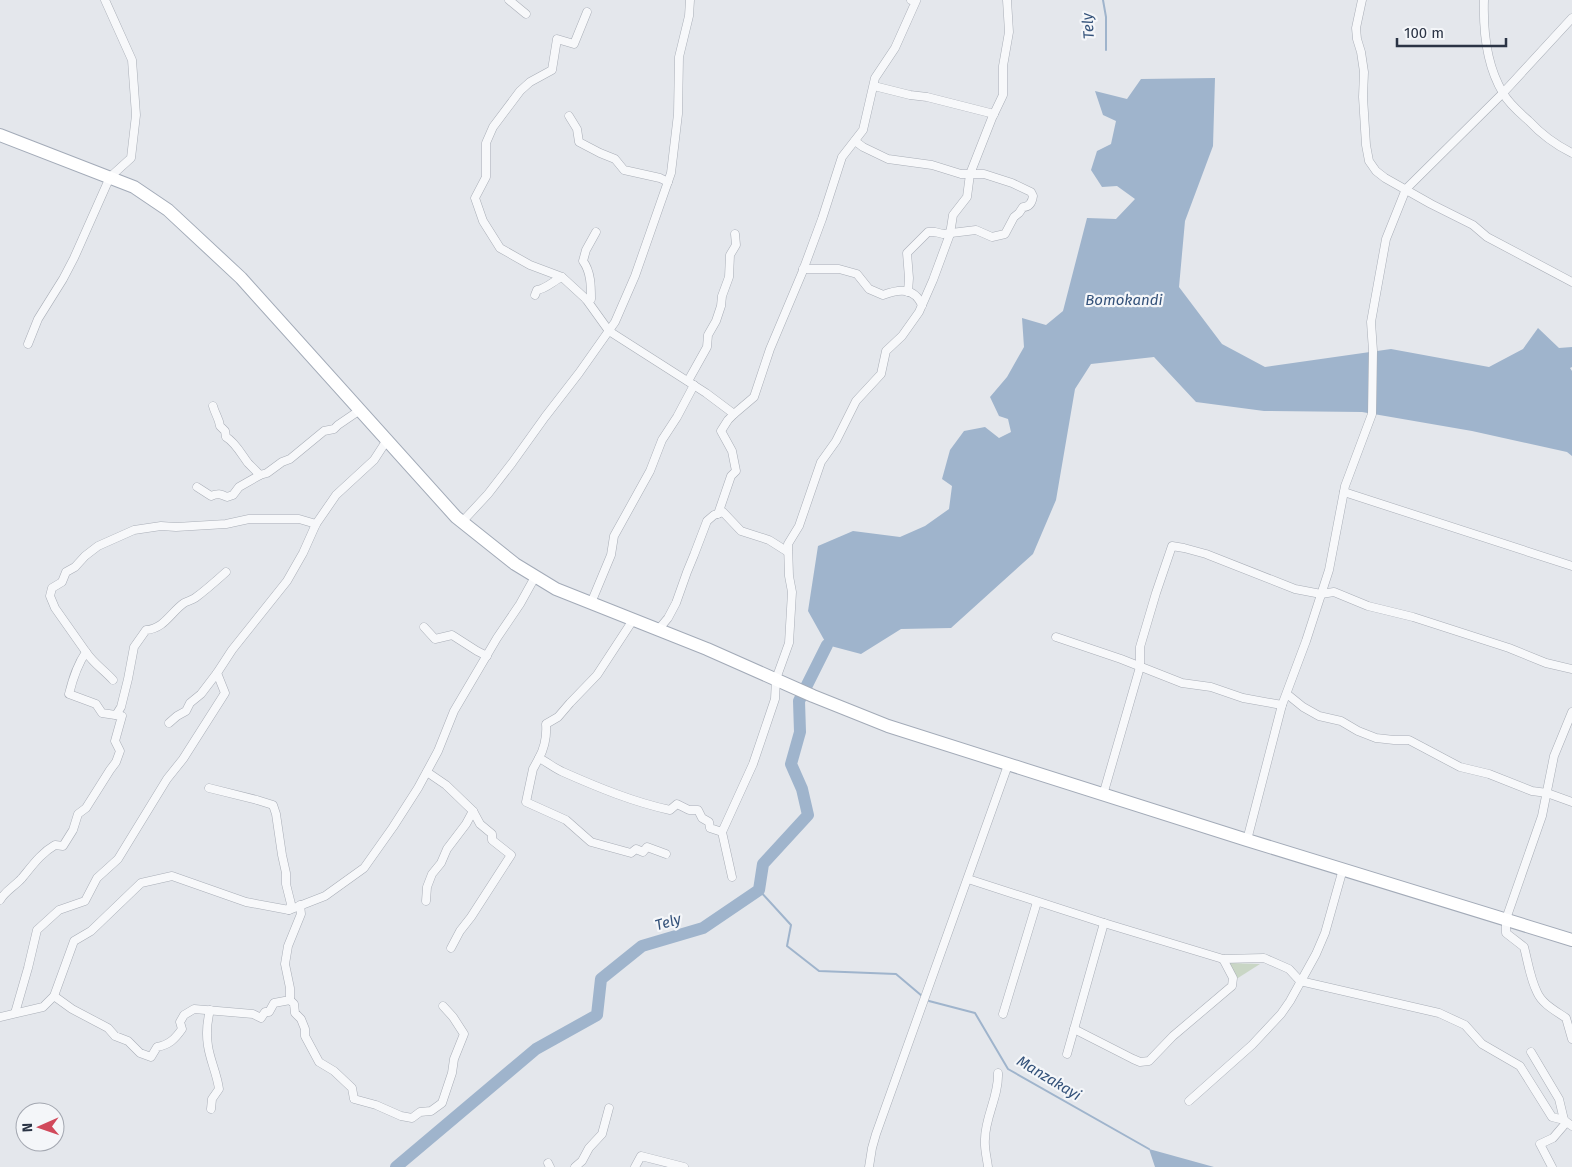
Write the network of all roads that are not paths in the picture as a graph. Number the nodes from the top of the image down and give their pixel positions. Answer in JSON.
{"nodes":[{"id":1,"x":105,"y":0,"type":"edge"},
{"id":2,"x":509,"y":0,"type":"edge"},
{"id":3,"x":690,"y":0,"type":"edge"},
{"id":4,"x":911,"y":0,"type":"edge"},
{"id":5,"x":1007,"y":0,"type":"edge"},
{"id":6,"x":1362,"y":0,"type":"edge"},
{"id":7,"x":1484,"y":0,"type":"edge"},
{"id":8,"x":587,"y":12,"type":"dead end"},
{"id":9,"x":526,"y":14,"type":"dead end"},
{"id":10,"x":1572,"y":18,"type":"edge"},
{"id":11,"x":874,"y":86,"type":"junction"},
{"id":12,"x":1503,"y":93,"type":"junction"},
{"id":13,"x":994,"y":114,"type":"junction"},
{"id":14,"x":569,"y":116,"type":"dead end"},
{"id":15,"x":0,"y":135,"type":"edge"},
{"id":16,"x":854,"y":140,"type":"junction"},
{"id":17,"x":1572,"y":153,"type":"edge"},
{"id":18,"x":625,"y":161,"type":"dead end"},
{"id":19,"x":624,"y":170,"type":"junction"},
{"id":20,"x":970,"y":174,"type":"junction"},
{"id":21,"x":110,"y":177,"type":"junction"},
{"id":22,"x":668,"y":182,"type":"junction"},
{"id":23,"x":1406,"y":189,"type":"junction"},
{"id":24,"x":596,"y":232,"type":"dead end"},
{"id":25,"x":735,"y":234,"type":"dead end"},
{"id":26,"x":950,"y":234,"type":"junction"},
{"id":27,"x":803,"y":269,"type":"junction"},
{"id":28,"x":562,"y":277,"type":"junction"},
{"id":29,"x":1572,"y":282,"type":"edge"},
{"id":30,"x":908,"y":292,"type":"junction"},
{"id":31,"x":535,"y":296,"type":"dead end"},
{"id":32,"x":586,"y":299,"type":"junction"},
{"id":33,"x":922,"y":305,"type":"junction"},
{"id":34,"x":609,"y":330,"type":"junction"},
{"id":35,"x":28,"y":344,"type":"dead end"},
{"id":36,"x":691,"y":383,"type":"junction"},
{"id":37,"x":213,"y":406,"type":"dead end"},
{"id":38,"x":360,"y":410,"type":"junction"},
{"id":39,"x":734,"y":414,"type":"junction"},
{"id":40,"x":387,"y":440,"type":"junction"},
{"id":41,"x":260,"y":475,"type":"junction"},
{"id":42,"x":197,"y":487,"type":"dead end"},
{"id":43,"x":1344,"y":492,"type":"junction"},
{"id":44,"x":718,"y":514,"type":"junction"},
{"id":45,"x":462,"y":522,"type":"junction"},
{"id":46,"x":316,"y":524,"type":"junction"},
{"id":47,"x":788,"y":552,"type":"junction"},
{"id":48,"x":1572,"y":566,"type":"edge"},
{"id":49,"x":226,"y":572,"type":"dead end"},
{"id":50,"x":535,"y":577,"type":"junction"},
{"id":51,"x":1321,"y":594,"type":"junction"},
{"id":52,"x":591,"y":604,"type":"junction"},
{"id":53,"x":633,"y":620,"type":"junction"},
{"id":54,"x":424,"y":627,"type":"dead end"},
{"id":55,"x":658,"y":630,"type":"junction"},
{"id":56,"x":1056,"y":637,"type":"dead end"},
{"id":57,"x":86,"y":652,"type":"junction"},
{"id":58,"x":487,"y":656,"type":"junction"},
{"id":59,"x":1140,"y":666,"type":"junction"},
{"id":60,"x":1572,"y":669,"type":"edge"},
{"id":61,"x":217,"y":673,"type":"junction"},
{"id":62,"x":113,"y":680,"type":"dead end"},
{"id":63,"x":782,"y":682,"type":"junction"},
{"id":64,"x":1286,"y":694,"type":"junction"},
{"id":65,"x":1282,"y":705,"type":"junction"},
{"id":66,"x":1572,"y":712,"type":"edge"},
{"id":67,"x":116,"y":715,"type":"junction"},
{"id":68,"x":169,"y":723,"type":"dead end"},
{"id":69,"x":539,"y":758,"type":"junction"},
{"id":70,"x":1008,"y":765,"type":"junction"},
{"id":71,"x":426,"y":772,"type":"junction"},
{"id":72,"x":209,"y":788,"type":"dead end"},
{"id":73,"x":1547,"y":793,"type":"junction"},
{"id":74,"x":1103,"y":795,"type":"junction"},
{"id":75,"x":1572,"y":802,"type":"edge"},
{"id":76,"x":473,"y":811,"type":"junction"},
{"id":77,"x":722,"y":832,"type":"junction"},
{"id":78,"x":1246,"y":840,"type":"junction"},
{"id":79,"x":666,"y":854,"type":"dead end"},
{"id":80,"x":1343,"y":869,"type":"junction"},
{"id":81,"x":732,"y":877,"type":"dead end"},
{"id":82,"x":968,"y":878,"type":"junction"},
{"id":83,"x":0,"y":900,"type":"edge"},
{"id":84,"x":426,"y":901,"type":"dead end"},
{"id":85,"x":1037,"y":902,"type":"junction"},
{"id":86,"x":300,"y":905,"type":"junction"},
{"id":87,"x":288,"y":910,"type":"junction"},
{"id":88,"x":1506,"y":919,"type":"junction"},
{"id":89,"x":1104,"y":923,"type":"junction"},
{"id":90,"x":1572,"y":940,"type":"edge"},
{"id":91,"x":450,"y":948,"type":"dead end"},
{"id":92,"x":1223,"y":959,"type":"junction"},
{"id":93,"x":1300,"y":981,"type":"junction"},
{"id":94,"x":54,"y":996,"type":"junction"},
{"id":95,"x":290,"y":1000,"type":"junction"},
{"id":96,"x":443,"y":1006,"type":"dead end"},
{"id":97,"x":210,"y":1010,"type":"junction"},
{"id":98,"x":15,"y":1013,"type":"junction"},
{"id":99,"x":1003,"y":1014,"type":"dead end"},
{"id":100,"x":0,"y":1017,"type":"edge"},
{"id":101,"x":1074,"y":1029,"type":"junction"},
{"id":102,"x":1572,"y":1039,"type":"edge"},
{"id":103,"x":1531,"y":1052,"type":"dead end"},
{"id":104,"x":1067,"y":1054,"type":"dead end"},
{"id":105,"x":998,"y":1073,"type":"dead end"},
{"id":106,"x":1189,"y":1101,"type":"dead end"},
{"id":107,"x":609,"y":1108,"type":"dead end"},
{"id":108,"x":211,"y":1109,"type":"dead end"},
{"id":109,"x":1564,"y":1120,"type":"junction"},
{"id":110,"x":1572,"y":1126,"type":"edge"},
{"id":111,"x":575,"y":1167,"type":"edge"},
{"id":112,"x":635,"y":1167,"type":"edge"},
{"id":113,"x":684,"y":1167,"type":"edge"},
{"id":114,"x":870,"y":1167,"type":"edge"},
{"id":115,"x":988,"y":1167,"type":"edge"},
{"id":116,"x":1552,"y":1167,"type":"edge"}],
"edges":[{"from":1,"to":21,"type":"street"},
{"from":2,"to":9,"type":"street"},
{"from":3,"to":22,"type":"street"},
{"from":4,"to":11,"type":"street"},
{"from":5,"to":13,"type":"street"},
{"from":6,"to":23,"type":"street"},
{"from":7,"to":12,"type":"street"},
{"from":8,"to":28,"type":"street"},
{"from":10,"to":12,"type":"street"},
{"from":11,"to":13,"type":"street"},
{"from":11,"to":16,"type":"street"},
{"from":12,"to":17,"type":"street"},
{"from":12,"to":23,"type":"street"},
{"from":13,"to":20,"type":"street"},
{"from":14,"to":19,"type":"street"},
{"from":15,"to":21,"type":"main road"},
{"from":16,"to":20,"type":"street"},
{"from":16,"to":27,"type":"street"},
{"from":18,"to":19,"type":"street"},
{"from":19,"to":22,"type":"street"},
{"from":20,"to":26,"type":"street"},
{"from":20,"to":26,"type":"street"},
{"from":21,"to":35,"type":"street"},
{"from":21,"to":38,"type":"main road"},
{"from":22,"to":34,"type":"street"},
{"from":23,"to":29,"type":"street"},
{"from":23,"to":43,"type":"street"},
{"from":24,"to":32,"type":"street"},
{"from":25,"to":36,"type":"street"},
{"from":26,"to":30,"type":"street"},
{"from":26,"to":33,"type":"street"},
{"from":27,"to":30,"type":"street"},
{"from":27,"to":39,"type":"street"},
{"from":28,"to":31,"type":"street"},
{"from":28,"to":32,"type":"street"},
{"from":30,"to":33,"type":"street"},
{"from":32,"to":34,"type":"street"},
{"from":33,"to":47,"type":"street"},
{"from":34,"to":36,"type":"street"},
{"from":34,"to":45,"type":"street"},
{"from":36,"to":39,"type":"street"},
{"from":36,"to":52,"type":"street"},
{"from":37,"to":41,"type":"street"},
{"from":38,"to":40,"type":"main road"},
{"from":38,"to":41,"type":"street"},
{"from":39,"to":44,"type":"street"},
{"from":40,"to":45,"type":"main road"},
{"from":40,"to":46,"type":"street"},
{"from":41,"to":42,"type":"street"},
{"from":43,"to":48,"type":"street"},
{"from":43,"to":51,"type":"street"},
{"from":44,"to":47,"type":"street"},
{"from":44,"to":55,"type":"street"},
{"from":45,"to":50,"type":"main road"},
{"from":46,"to":57,"type":"street"},
{"from":46,"to":61,"type":"street"},
{"from":47,"to":63,"type":"street"},
{"from":49,"to":67,"type":"street"},
{"from":50,"to":52,"type":"main road"},
{"from":50,"to":58,"type":"street"},
{"from":51,"to":59,"type":"street"},
{"from":51,"to":60,"type":"street"},
{"from":51,"to":64,"type":"street"},
{"from":52,"to":53,"type":"main road"},
{"from":53,"to":55,"type":"main road"},
{"from":53,"to":69,"type":"street"},
{"from":54,"to":58,"type":"street"},
{"from":55,"to":63,"type":"main road"},
{"from":56,"to":59,"type":"street"},
{"from":57,"to":62,"type":"street"},
{"from":57,"to":67,"type":"street"},
{"from":58,"to":71,"type":"street"},
{"from":59,"to":65,"type":"street"},
{"from":59,"to":74,"type":"street"},
{"from":61,"to":68,"type":"street"},
{"from":61,"to":98,"type":"street"},
{"from":63,"to":70,"type":"main road"},
{"from":63,"to":77,"type":"street"},
{"from":64,"to":65,"type":"street"},
{"from":64,"to":73,"type":"street"},
{"from":65,"to":78,"type":"street"},
{"from":66,"to":73,"type":"street"},
{"from":67,"to":83,"type":"street"},
{"from":69,"to":77,"type":"street"},
{"from":69,"to":79,"type":"street"},
{"from":70,"to":74,"type":"main road"},
{"from":70,"to":82,"type":"street"},
{"from":71,"to":76,"type":"street"},
{"from":71,"to":86,"type":"street"},
{"from":72,"to":87,"type":"street"},
{"from":73,"to":75,"type":"street"},
{"from":73,"to":88,"type":"street"},
{"from":74,"to":78,"type":"main road"},
{"from":76,"to":84,"type":"street"},
{"from":76,"to":91,"type":"street"},
{"from":77,"to":81,"type":"street"},
{"from":78,"to":80,"type":"main road"},
{"from":80,"to":88,"type":"main road"},
{"from":80,"to":93,"type":"street"},
{"from":82,"to":85,"type":"street"},
{"from":82,"to":114,"type":"street"},
{"from":85,"to":89,"type":"street"},
{"from":85,"to":99,"type":"street"},
{"from":86,"to":87,"type":"street"},
{"from":86,"to":95,"type":"street"},
{"from":87,"to":94,"type":"street"},
{"from":88,"to":90,"type":"main road"},
{"from":88,"to":102,"type":"street"},
{"from":89,"to":92,"type":"street"},
{"from":89,"to":101,"type":"street"},
{"from":92,"to":93,"type":"street"},
{"from":92,"to":101,"type":"street"},
{"from":93,"to":106,"type":"street"},
{"from":93,"to":109,"type":"street"},
{"from":94,"to":97,"type":"street"},
{"from":94,"to":98,"type":"street"},
{"from":95,"to":96,"type":"street"},
{"from":95,"to":97,"type":"street"},
{"from":97,"to":108,"type":"street"},
{"from":98,"to":100,"type":"street"},
{"from":101,"to":104,"type":"street"},
{"from":103,"to":109,"type":"street"},
{"from":105,"to":115,"type":"street"},
{"from":107,"to":111,"type":"street"},
{"from":109,"to":110,"type":"street"},
{"from":109,"to":116,"type":"street"},
{"from":112,"to":113,"type":"street"}]}
